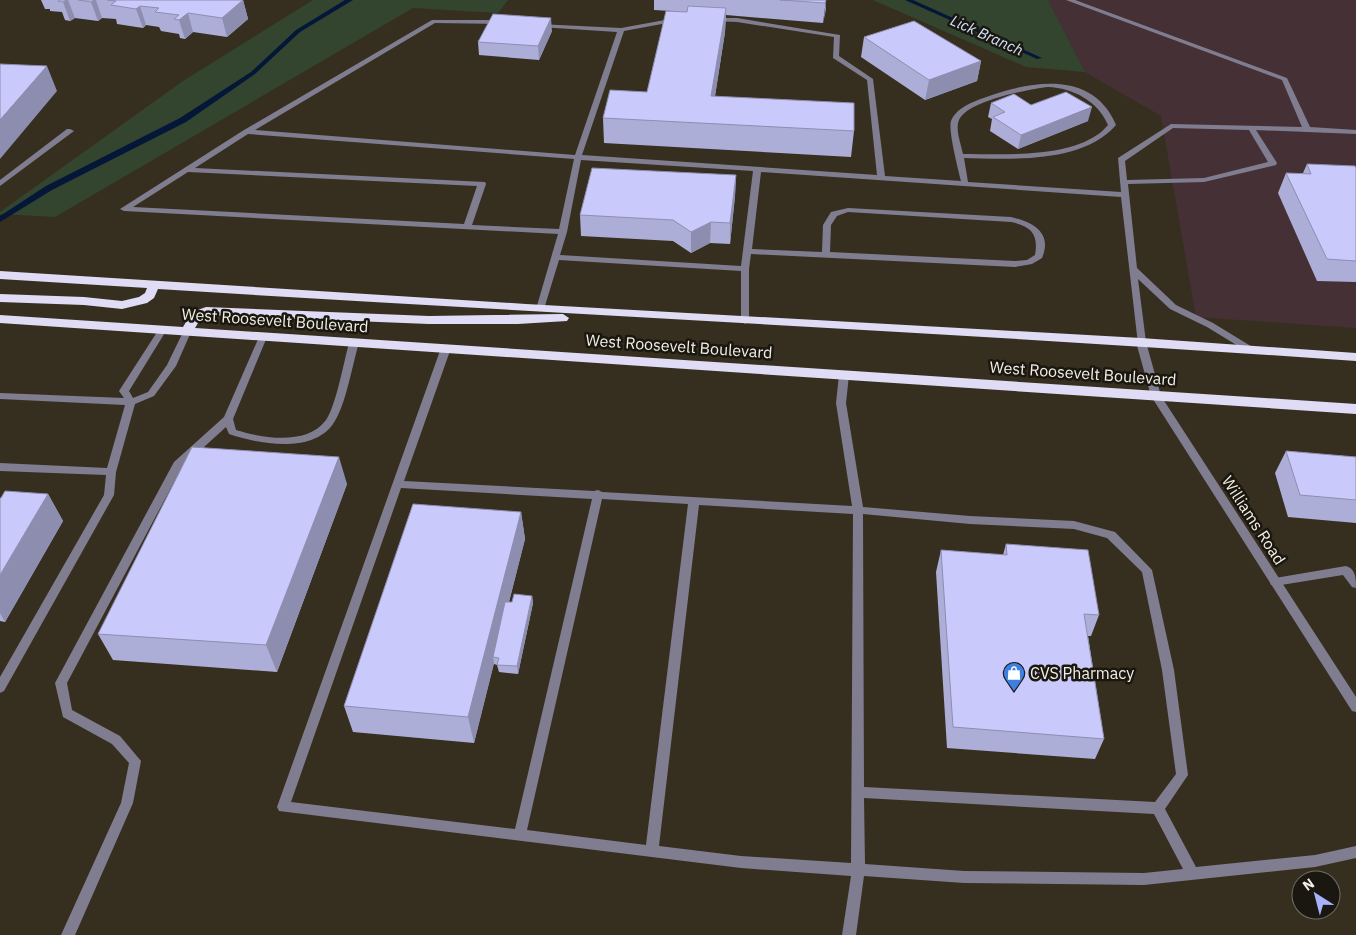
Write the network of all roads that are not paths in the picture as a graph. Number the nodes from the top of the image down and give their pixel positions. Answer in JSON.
{"nodes":[{"id":1,"x":1069,"y":0,"type":"edge"},
{"id":2,"x":684,"y":20,"type":"edge"},
{"id":3,"x":702,"y":20,"type":"edge"},
{"id":4,"x":512,"y":23,"type":"edge"},
{"id":5,"x":532,"y":24,"type":"edge"},
{"id":6,"x":621,"y":30,"type":"junction"},
{"id":7,"x":1251,"y":128,"type":"junction"},
{"id":8,"x":1307,"y":129,"type":"junction"},
{"id":9,"x":70,"y":130,"type":"dead end"},
{"id":10,"x":246,"y":132,"type":"junction"},
{"id":11,"x":1356,"y":132,"type":"edge"},
{"id":12,"x":960,"y":156,"type":"junction"},
{"id":13,"x":578,"y":157,"type":"junction"},
{"id":14,"x":187,"y":170,"type":"junction"},
{"id":15,"x":757,"y":170,"type":"junction"},
{"id":16,"x":881,"y":178,"type":"junction"},
{"id":17,"x":1124,"y":182,"type":"junction"},
{"id":18,"x":0,"y":184,"type":"edge"},
{"id":19,"x":965,"y":184,"type":"junction"},
{"id":20,"x":1125,"y":195,"type":"junction"},
{"id":21,"x":467,"y":228,"type":"junction"},
{"id":22,"x":563,"y":232,"type":"junction"},
{"id":23,"x":748,"y":251,"type":"junction"},
{"id":24,"x":826,"y":255,"type":"junction"},
{"id":25,"x":557,"y":257,"type":"junction"},
{"id":26,"x":745,"y":269,"type":"junction"},
{"id":27,"x":1133,"y":269,"type":"junction"},
{"id":28,"x":0,"y":275,"type":"edge"},
{"id":29,"x":154,"y":285,"type":"junction"},
{"id":30,"x":0,"y":298,"type":"edge"},
{"id":31,"x":540,"y":309,"type":"junction"},
{"id":32,"x":627,"y":314,"type":"junction"},
{"id":33,"x":0,"y":319,"type":"edge"},
{"id":34,"x":745,"y":320,"type":"junction"},
{"id":35,"x":162,"y":331,"type":"junction"},
{"id":36,"x":187,"y":332,"type":"junction"},
{"id":37,"x":263,"y":336,"type":"junction"},
{"id":38,"x":1142,"y":342,"type":"junction"},
{"id":39,"x":354,"y":343,"type":"junction"},
{"id":40,"x":446,"y":348,"type":"junction"},
{"id":41,"x":1251,"y":350,"type":"junction"},
{"id":42,"x":1356,"y":357,"type":"edge"},
{"id":43,"x":844,"y":375,"type":"junction"},
{"id":44,"x":0,"y":396,"type":"edge"},
{"id":45,"x":1156,"y":396,"type":"junction"},
{"id":46,"x":131,"y":402,"type":"junction"},
{"id":47,"x":1356,"y":409,"type":"edge"},
{"id":48,"x":228,"y":419,"type":"junction"},
{"id":49,"x":0,"y":467,"type":"edge"},
{"id":50,"x":111,"y":472,"type":"junction"},
{"id":51,"x":398,"y":484,"type":"junction"},
{"id":52,"x":598,"y":494,"type":"junction"},
{"id":53,"x":694,"y":500,"type":"junction"},
{"id":54,"x":858,"y":510,"type":"junction"},
{"id":55,"x":1275,"y":582,"type":"junction"},
{"id":56,"x":1356,"y":584,"type":"edge"},
{"id":57,"x":0,"y":688,"type":"edge"},
{"id":58,"x":1356,"y":707,"type":"edge"},
{"id":59,"x":858,"y":792,"type":"junction"},
{"id":60,"x":1158,"y":808,"type":"junction"},
{"id":61,"x":520,"y":835,"type":"junction"},
{"id":62,"x":652,"y":851,"type":"junction"},
{"id":63,"x":1356,"y":852,"type":"edge"},
{"id":64,"x":858,"y":870,"type":"junction"},
{"id":65,"x":1193,"y":874,"type":"junction"},
{"id":66,"x":68,"y":935,"type":"edge"},
{"id":67,"x":849,"y":935,"type":"edge"}],
"edges":[{"from":1,"to":8,"type":"street"},
{"from":2,"to":6,"type":"street"},
{"from":3,"to":16,"type":"street"},
{"from":4,"to":10,"type":"street"},
{"from":5,"to":6,"type":"street"},
{"from":6,"to":13,"type":"street"},
{"from":7,"to":8,"type":"street"},
{"from":7,"to":17,"type":"street","name":"Williams Road"},
{"from":7,"to":17,"type":"street"},
{"from":8,"to":11,"type":"street"},
{"from":9,"to":18,"type":"street"},
{"from":10,"to":13,"type":"street"},
{"from":10,"to":14,"type":"street"},
{"from":12,"to":12,"type":"street"},
{"from":12,"to":19,"type":"street"},
{"from":13,"to":15,"type":"street"},
{"from":13,"to":22,"type":"street"},
{"from":14,"to":21,"type":"street"},
{"from":14,"to":21,"type":"street"},
{"from":15,"to":16,"type":"street"},
{"from":15,"to":23,"type":"street"},
{"from":16,"to":19,"type":"street"},
{"from":17,"to":20,"type":"street","name":"Williams Road"},
{"from":19,"to":20,"type":"street"},
{"from":20,"to":27,"type":"street","name":"Williams Road"},
{"from":21,"to":22,"type":"street"},
{"from":22,"to":25,"type":"street"},
{"from":23,"to":24,"type":"street"},
{"from":23,"to":26,"type":"street"},
{"from":24,"to":24,"type":"street"},
{"from":25,"to":26,"type":"street"},
{"from":25,"to":31,"type":"street"},
{"from":26,"to":34,"type":"street"},
{"from":27,"to":38,"type":"street","name":"Williams Road"},
{"from":27,"to":41,"type":"street"},
{"from":28,"to":29,"type":"highway","name":"West Roosevelt Boulevard"},
{"from":29,"to":30,"type":"highway"},
{"from":29,"to":31,"type":"highway","name":"West Roosevelt Boulevard"},
{"from":31,"to":32,"type":"highway","name":"West Roosevelt Boulevard"},
{"from":32,"to":34,"type":"highway","name":"West Roosevelt Boulevard"},
{"from":32,"to":36,"type":"highway"},
{"from":33,"to":35,"type":"highway","name":"West Roosevelt Boulevard"},
{"from":34,"to":38,"type":"highway","name":"West Roosevelt Boulevard"},
{"from":35,"to":36,"type":"highway","name":"West Roosevelt Boulevard"},
{"from":35,"to":46,"type":"street"},
{"from":36,"to":37,"type":"highway","name":"West Roosevelt Boulevard"},
{"from":36,"to":46,"type":"street"},
{"from":37,"to":39,"type":"highway","name":"West Roosevelt Boulevard"},
{"from":37,"to":48,"type":"street"},
{"from":38,"to":41,"type":"highway","name":"West Roosevelt Boulevard"},
{"from":38,"to":45,"type":"street","name":"Williams Road"},
{"from":39,"to":40,"type":"highway","name":"West Roosevelt Boulevard"},
{"from":39,"to":48,"type":"street"},
{"from":40,"to":43,"type":"highway","name":"West Roosevelt Boulevard"},
{"from":40,"to":51,"type":"street"},
{"from":41,"to":42,"type":"highway","name":"West Roosevelt Boulevard"},
{"from":43,"to":45,"type":"highway","name":"West Roosevelt Boulevard"},
{"from":43,"to":54,"type":"street"},
{"from":44,"to":46,"type":"street"},
{"from":45,"to":47,"type":"highway","name":"West Roosevelt Boulevard"},
{"from":45,"to":55,"type":"street","name":"Williams Road"},
{"from":46,"to":50,"type":"street"},
{"from":48,"to":66,"type":"street"},
{"from":49,"to":50,"type":"street"},
{"from":50,"to":57,"type":"street"},
{"from":51,"to":52,"type":"street"},
{"from":51,"to":61,"type":"street"},
{"from":52,"to":53,"type":"street"},
{"from":52,"to":61,"type":"street"},
{"from":53,"to":54,"type":"street"},
{"from":53,"to":62,"type":"street"},
{"from":54,"to":59,"type":"street"},
{"from":54,"to":60,"type":"street"},
{"from":55,"to":56,"type":"street"},
{"from":55,"to":58,"type":"street","name":"Williams Road"},
{"from":59,"to":60,"type":"street"},
{"from":59,"to":64,"type":"street"},
{"from":60,"to":65,"type":"street"},
{"from":61,"to":62,"type":"street"},
{"from":62,"to":64,"type":"street"},
{"from":63,"to":65,"type":"street"},
{"from":64,"to":65,"type":"street"},
{"from":64,"to":67,"type":"street"}]}
